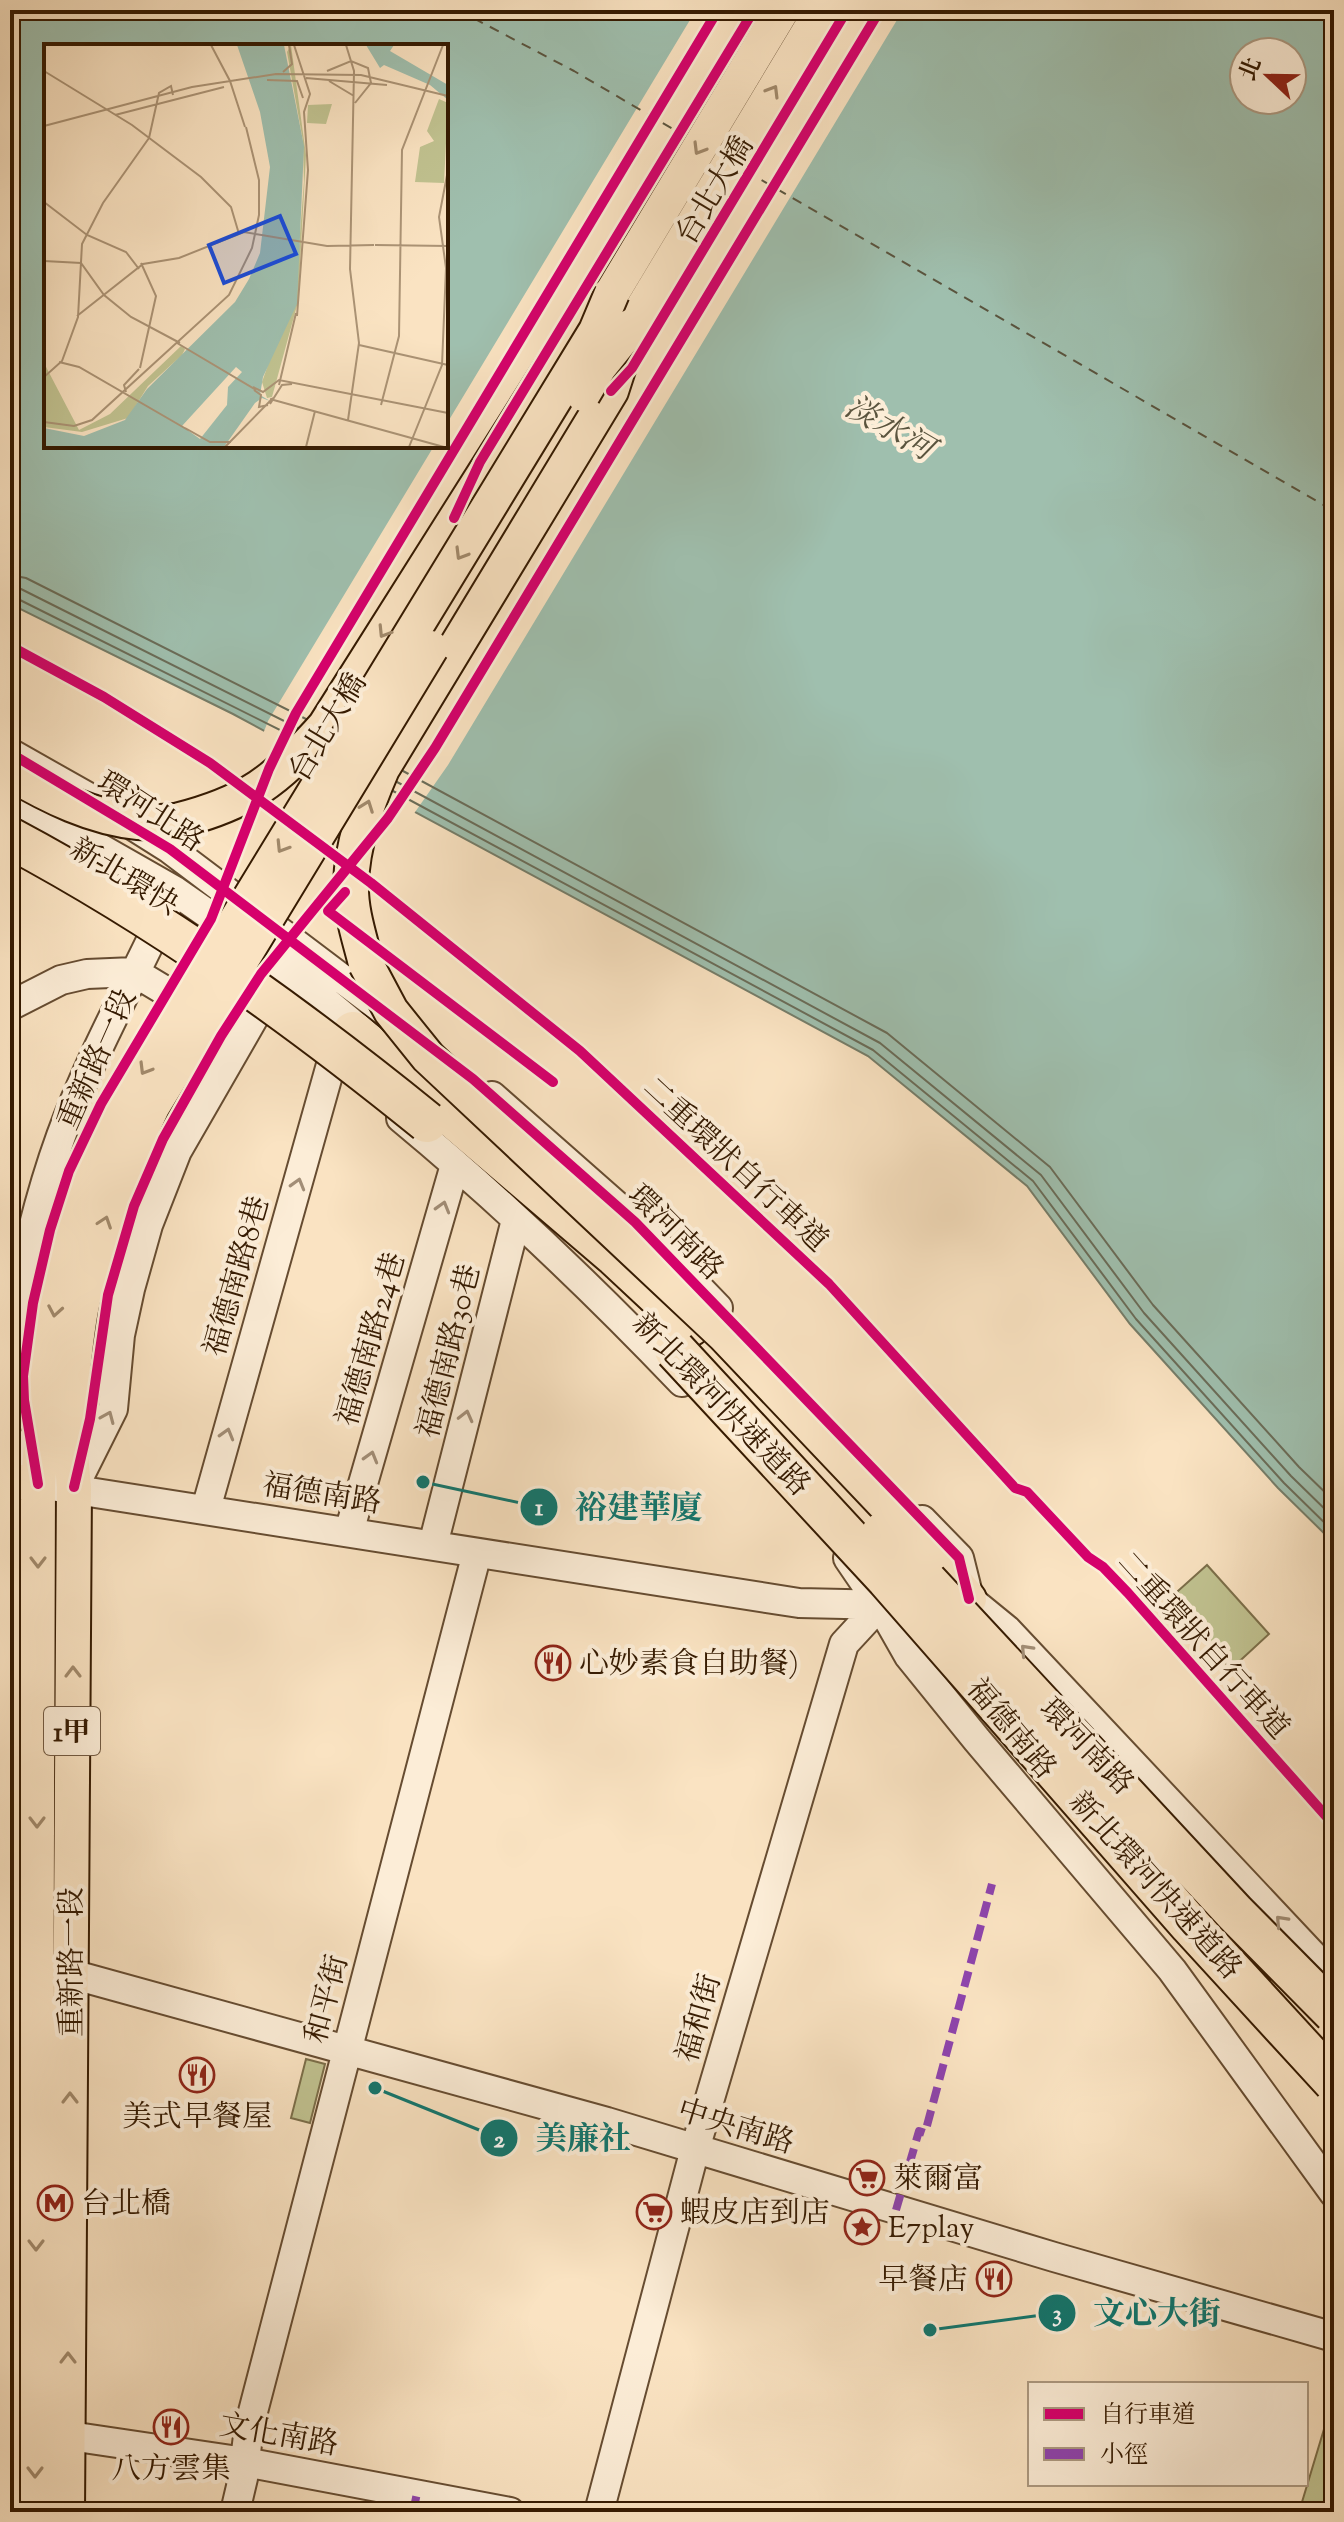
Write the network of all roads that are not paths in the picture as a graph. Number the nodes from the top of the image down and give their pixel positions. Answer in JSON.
{"nodes":[{"id":1,"x":782,"y":10,"type":"edge"},
{"id":2,"x":822,"y":10,"type":"edge"},
{"id":3,"x":612,"y":293,"type":"junction"},
{"id":4,"x":632,"y":326,"type":"junction"},
{"id":5,"x":10,"y":753,"type":"edge"},
{"id":6,"x":10,"y":773,"type":"edge"},
{"id":7,"x":10,"y":797,"type":"edge"},
{"id":8,"x":10,"y":809,"type":"edge"},
{"id":9,"x":10,"y":838,"type":"edge"},
{"id":10,"x":10,"y":847,"type":"edge"},
{"id":11,"x":175,"y":891,"type":"junction"},
{"id":12,"x":232,"y":896,"type":"junction"},
{"id":13,"x":156,"y":931,"type":"junction"},
{"id":14,"x":291,"y":956,"type":"junction"},
{"id":15,"x":134,"y":972,"type":"junction"},
{"id":16,"x":260,"y":1004,"type":"junction"},
{"id":17,"x":10,"y":1006,"type":"edge"},
{"id":18,"x":242,"y":1037,"type":"junction"},
{"id":19,"x":343,"y":1046,"type":"junction"},
{"id":20,"x":455,"y":1165,"type":"junction"},
{"id":21,"x":516,"y":1220,"type":"junction"},
{"id":22,"x":10,"y":1330,"type":"edge"},
{"id":23,"x":59,"y":1378,"type":"junction"},
{"id":24,"x":10,"y":1439,"type":"edge"},
{"id":25,"x":24,"y":1482,"type":"edge"},
{"id":26,"x":74,"y":1487,"type":"junction"},
{"id":27,"x":206,"y":1509,"type":"junction"},
{"id":28,"x":349,"y":1532,"type":"junction"},
{"id":29,"x":433,"y":1545,"type":"junction"},
{"id":30,"x":477,"y":1553,"type":"junction"},
{"id":31,"x":969,"y":1599,"type":"junction"},
{"id":32,"x":880,"y":1605,"type":"junction"},
{"id":33,"x":24,"y":1969,"type":"edge"},
{"id":34,"x":71,"y":1974,"type":"junction"},
{"id":35,"x":1334,"y":1978,"type":"edge"},
{"id":36,"x":1334,"y":2013,"type":"edge"},
{"id":37,"x":1334,"y":2041,"type":"edge"},
{"id":38,"x":348,"y":2051,"type":"junction"},
{"id":39,"x":1334,"y":2054,"type":"edge"},
{"id":40,"x":1334,"y":2082,"type":"edge"},
{"id":41,"x":695,"y":2149,"type":"junction"},
{"id":42,"x":1334,"y":2193,"type":"edge"},
{"id":43,"x":1334,"y":2337,"type":"edge"},
{"id":44,"x":38,"y":2433,"type":"edge"},
{"id":45,"x":245,"y":2462,"type":"junction"},
{"id":46,"x":35,"y":2512,"type":"edge"},
{"id":47,"x":67,"y":2512,"type":"edge"},
{"id":48,"x":235,"y":2512,"type":"edge"},
{"id":49,"x":510,"y":2512,"type":"edge"},
{"id":50,"x":599,"y":2512,"type":"edge"}],
"edges":[{"from":1,"to":3,"type":"main road","name":"台北大橋","number":"1甲","one_way":true},
{"from":4,"to":2,"type":"main road","name":"台北大橋","number":"1甲","one_way":true},
{"from":3,"to":6,"type":"main road","one_way":true,"bridge":true},
{"from":3,"to":23,"type":"main road","name":"台北大橋","number":"1甲","one_way":true,"bridge":true},
{"from":23,"to":4,"type":"main road","name":"台北大橋","number":"1甲","one_way":true,"bridge":true},
{"from":31,"to":4,"type":"main road","one_way":true,"bridge":true},
{"from":5,"to":12,"type":"street","name":"環河北路"},
{"from":7,"to":11,"type":"street","name":"環河北路"},
{"from":8,"to":19,"type":"highway","name":"新北環快","bridge":true},
{"from":9,"to":40,"type":"highway","name":"新北環河快速道路","bridge":true},
{"from":10,"to":13,"type":"street","name":"環河南路"},
{"from":11,"to":12,"type":"street"},
{"from":11,"to":13,"type":"street","name":"重新路一段"},
{"from":11,"to":14,"type":"street","name":"環河北路"},
{"from":12,"to":14,"type":"street","name":"環河北路"},
{"from":13,"to":15,"type":"street","name":"重新路一段"},
{"from":13,"to":16,"type":"street","name":"環河南路"},
{"from":14,"to":16,"type":"street","name":"重新路一段"},
{"from":14,"to":31,"type":"street","name":"環河南路"},
{"from":15,"to":17,"type":"street"},
{"from":15,"to":18,"type":"street"},
{"from":15,"to":22,"type":"street","name":"重新路一段"},
{"from":16,"to":18,"type":"street","name":"重新路一段"},
{"from":16,"to":19,"type":"street","name":"環河南路"},
{"from":26,"to":18,"type":"street","name":"重新路一段","one_way":true},
{"from":19,"to":20,"type":"street","name":"環河南路"},
{"from":27,"to":19,"type":"street","name":"福德南路8巷","one_way":true},
{"from":19,"to":36,"type":"highway","name":"新北環河快速道路","bridge":true},
{"from":20,"to":21,"type":"street","name":"環河南路"},
{"from":28,"to":20,"type":"street","name":"福德南路24巷","one_way":true},
{"from":29,"to":21,"type":"street","name":"福德南路30巷","one_way":true},
{"from":21,"to":32,"type":"street","name":"環河南路"},
{"from":23,"to":25,"type":"main road","name":"重新路一段","number":"1甲"},
{"from":23,"to":26,"type":"main road","name":"重新路一段","number":"1甲"},
{"from":24,"to":25,"type":"street"},
{"from":25,"to":26,"type":"street","name":"福德南路"},
{"from":25,"to":33,"type":"main road","name":"重新路一段","number":"1甲","one_way":true},
{"from":26,"to":27,"type":"street","name":"福德南路"},
{"from":34,"to":26,"type":"main road","name":"重新路一段","number":"1甲","one_way":true},
{"from":27,"to":28,"type":"street","name":"福德南路"},
{"from":28,"to":29,"type":"street","name":"福德南路"},
{"from":29,"to":30,"type":"street","name":"福德南路"},
{"from":30,"to":32,"type":"street","name":"福德南路"},
{"from":30,"to":38,"type":"street","name":"和平街"},
{"from":31,"to":32,"type":"street","name":"福德南路"},
{"from":35,"to":31,"type":"street","name":"環河南路","one_way":true},
{"from":31,"to":37,"type":"highway","bridge":true},
{"from":32,"to":39,"type":"street","name":"環河南路"},
{"from":32,"to":41,"type":"street","name":"福和街"},
{"from":32,"to":42,"type":"street","name":"福德南路"},
{"from":33,"to":34,"type":"street","name":"中央南路"},
{"from":33,"to":44,"type":"main road","name":"重新路一段","number":"1甲","one_way":true},
{"from":34,"to":38,"type":"street","name":"中央南路"},
{"from":44,"to":34,"type":"main road","name":"重新路一段","number":"1甲","one_way":true},
{"from":38,"to":41,"type":"street","name":"中央南路"},
{"from":38,"to":45,"type":"street","name":"和平街"},
{"from":41,"to":43,"type":"street","name":"中央南路"},
{"from":41,"to":50,"type":"street","name":"福和街"},
{"from":44,"to":45,"type":"street","name":"文化南路"},
{"from":44,"to":46,"type":"main road","number":"1甲","one_way":true},
{"from":44,"to":47,"type":"main road","number":"1甲"},
{"from":45,"to":48,"type":"street","name":"和平街"},
{"from":45,"to":49,"type":"street","name":"文化南路"}]}
